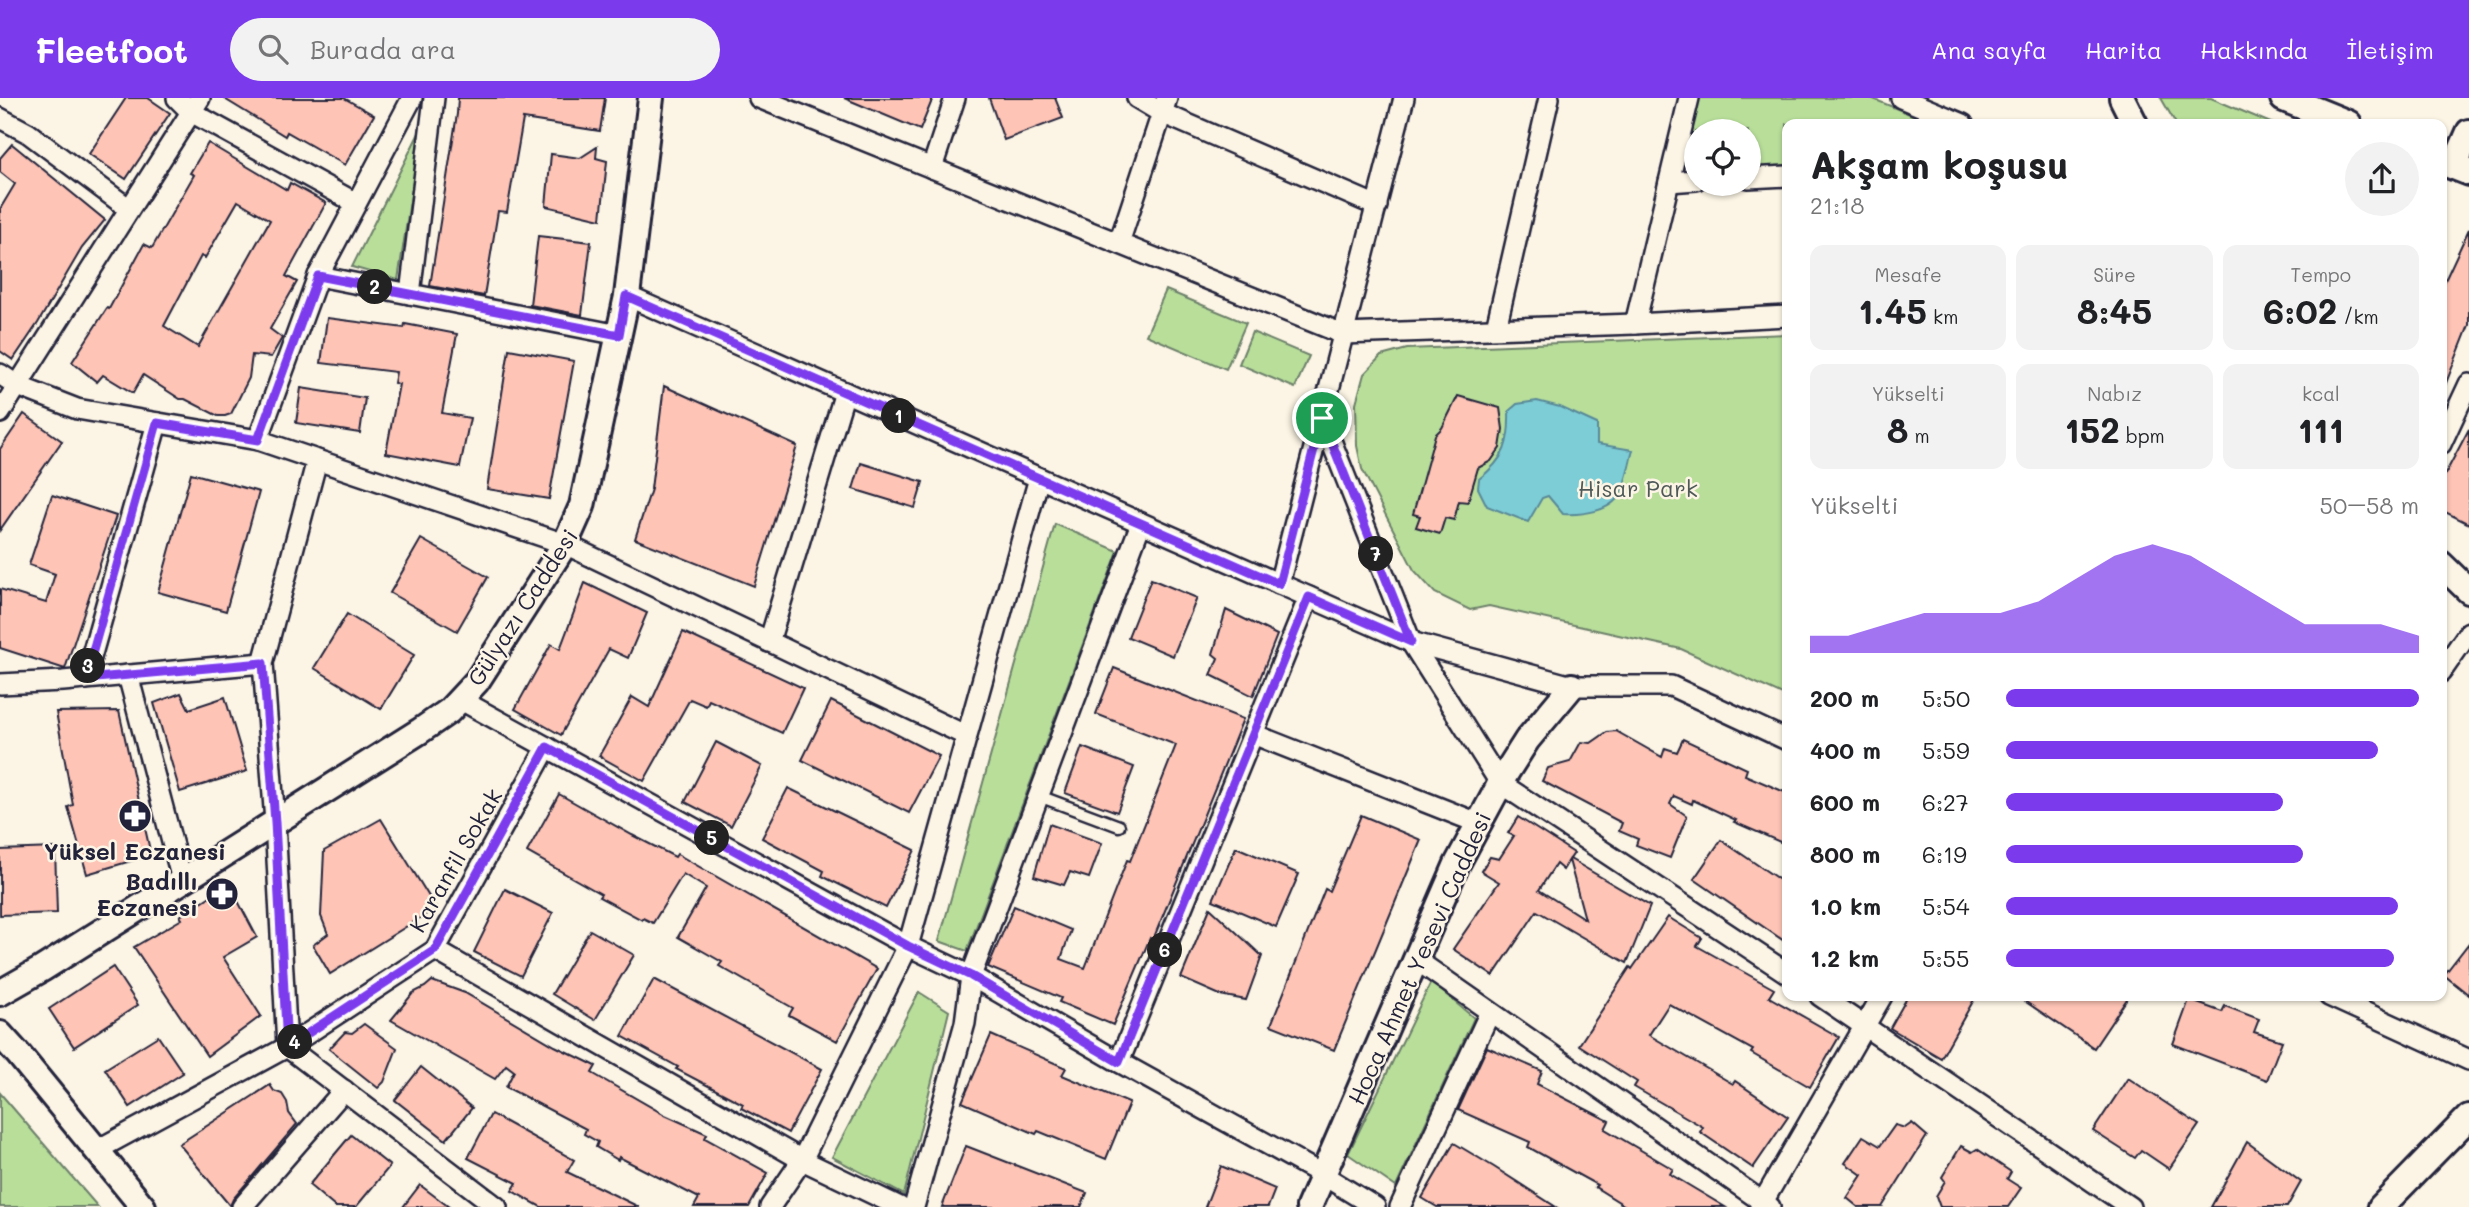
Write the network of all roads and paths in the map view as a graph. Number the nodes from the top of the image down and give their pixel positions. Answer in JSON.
{"nodes":[{"id":1,"x":412,"y":98,"type":"edge"},
{"id":2,"x":434,"y":98,"type":"edge"},
{"id":3,"x":651,"y":98,"type":"edge"},
{"id":4,"x":759,"y":98,"type":"edge"},
{"id":5,"x":955,"y":98,"type":"edge"},
{"id":6,"x":1137,"y":98,"type":"edge"},
{"id":7,"x":1404,"y":98,"type":"edge"},
{"id":8,"x":1549,"y":98,"type":"edge"},
{"id":9,"x":1689,"y":98,"type":"edge"},
{"id":10,"x":1901,"y":98,"type":"edge"},
{"id":11,"x":2122,"y":98,"type":"edge"},
{"id":12,"x":2284,"y":98,"type":"edge"},
{"id":13,"x":189,"y":103,"type":"edge"},
{"id":14,"x":1165,"y":106,"type":"edge"},
{"id":15,"x":0,"y":118,"type":"edge"},
{"id":16,"x":1951,"y":119,"type":"edge"},
{"id":17,"x":2132,"y":119,"type":"edge"},
{"id":18,"x":2336,"y":119,"type":"edge"},
{"id":19,"x":2469,"y":132,"type":"edge"},
{"id":20,"x":2455,"y":166,"type":"edge"},
{"id":21,"x":932,"y":167,"type":"junction"},
{"id":22,"x":1782,"y":176,"type":"edge"},
{"id":23,"x":1761,"y":177,"type":"edge"},
{"id":24,"x":1684,"y":181,"type":"edge"},
{"id":25,"x":1670,"y":182,"type":"junction"},
{"id":26,"x":356,"y":203,"type":"junction"},
{"id":27,"x":1377,"y":206,"type":"junction"},
{"id":28,"x":128,"y":208,"type":"junction"},
{"id":29,"x":1119,"y":243,"type":"junction"},
{"id":30,"x":318,"y":276,"type":"junction"},
{"id":31,"x":410,"y":294,"type":"junction"},
{"id":32,"x":626,"y":296,"type":"junction"},
{"id":33,"x":1782,"y":316,"type":"edge"},
{"id":34,"x":1635,"y":324,"type":"junction"},
{"id":35,"x":1496,"y":328,"type":"junction"},
{"id":36,"x":1343,"y":334,"type":"junction"},
{"id":37,"x":619,"y":335,"type":"junction"},
{"id":38,"x":0,"y":374,"type":"edge"},
{"id":39,"x":2469,"y":384,"type":"edge"},
{"id":40,"x":18,"y":386,"type":"junction"},
{"id":41,"x":845,"y":392,"type":"junction"},
{"id":42,"x":0,"y":413,"type":"edge"},
{"id":43,"x":1322,"y":418,"type":"junction"},
{"id":44,"x":157,"y":423,"type":"junction"},
{"id":45,"x":2447,"y":431,"type":"edge"},
{"id":46,"x":258,"y":440,"type":"junction"},
{"id":47,"x":317,"y":460,"type":"junction"},
{"id":48,"x":1040,"y":478,"type":"junction"},
{"id":49,"x":1141,"y":523,"type":"junction"},
{"id":50,"x":565,"y":544,"type":"junction"},
{"id":51,"x":2447,"y":570,"type":"edge"},
{"id":52,"x":1279,"y":584,"type":"junction"},
{"id":53,"x":2469,"y":591,"type":"edge"},
{"id":54,"x":1309,"y":597,"type":"junction"},
{"id":55,"x":2469,"y":632,"type":"edge"},
{"id":56,"x":769,"y":642,"type":"junction"},
{"id":57,"x":1411,"y":642,"type":"junction"},
{"id":58,"x":263,"y":663,"type":"junction"},
{"id":59,"x":2447,"y":664,"type":"edge"},
{"id":60,"x":128,"y":675,"type":"junction"},
{"id":61,"x":85,"y":679,"type":"junction"},
{"id":62,"x":0,"y":684,"type":"edge"},
{"id":63,"x":1573,"y":687,"type":"junction"},
{"id":64,"x":461,"y":700,"type":"junction"},
{"id":65,"x":1253,"y":734,"type":"junction"},
{"id":66,"x":967,"y":736,"type":"junction"},
{"id":67,"x":1782,"y":738,"type":"edge"},
{"id":68,"x":547,"y":747,"type":"junction"},
{"id":69,"x":1500,"y":783,"type":"junction"},
{"id":70,"x":1039,"y":796,"type":"junction"},
{"id":71,"x":275,"y":822,"type":"junction"},
{"id":72,"x":1478,"y":823,"type":"junction"},
{"id":73,"x":1119,"y":826,"type":"dead end"},
{"id":74,"x":183,"y":880,"type":"junction"},
{"id":75,"x":908,"y":946,"type":"junction"},
{"id":76,"x":435,"y":950,"type":"junction"},
{"id":77,"x":1415,"y":960,"type":"junction"},
{"id":78,"x":1782,"y":971,"type":"edge"},
{"id":79,"x":971,"y":976,"type":"junction"},
{"id":80,"x":0,"y":993,"type":"edge"},
{"id":81,"x":1828,"y":1001,"type":"edge"},
{"id":82,"x":1879,"y":1001,"type":"edge"},
{"id":83,"x":2340,"y":1001,"type":"edge"},
{"id":84,"x":1490,"y":1012,"type":"junction"},
{"id":85,"x":1865,"y":1025,"type":"junction"},
{"id":86,"x":0,"y":1034,"type":"edge"},
{"id":87,"x":287,"y":1047,"type":"junction"},
{"id":88,"x":2469,"y":1060,"type":"edge"},
{"id":89,"x":1119,"y":1062,"type":"junction"},
{"id":90,"x":344,"y":1090,"type":"junction"},
{"id":91,"x":2469,"y":1117,"type":"edge"},
{"id":92,"x":97,"y":1150,"type":"junction"},
{"id":93,"x":802,"y":1160,"type":"junction"},
{"id":94,"x":1323,"y":1175,"type":"junction"},
{"id":95,"x":1764,"y":1205,"type":"edge"},
{"id":96,"x":143,"y":1207,"type":"edge"},
{"id":97,"x":242,"y":1207,"type":"edge"},
{"id":98,"x":497,"y":1207,"type":"edge"},
{"id":99,"x":770,"y":1207,"type":"edge"},
{"id":100,"x":900,"y":1207,"type":"edge"},
{"id":101,"x":914,"y":1207,"type":"edge"},
{"id":102,"x":1309,"y":1207,"type":"edge"},
{"id":103,"x":1375,"y":1207,"type":"edge"},
{"id":104,"x":1400,"y":1207,"type":"edge"},
{"id":105,"x":2130,"y":1207,"type":"edge"},
{"id":106,"x":2381,"y":1207,"type":"edge"}],
"edges":[{"from":1,"to":26,"type":"street"},
{"from":2,"to":31,"type":"street"},
{"from":3,"to":32,"type":"street","name":"Gülyazı Caddesi"},
{"from":4,"to":21,"type":"street"},
{"from":5,"to":21,"type":"street"},
{"from":6,"to":14,"type":"street"},
{"from":7,"to":27,"type":"street"},
{"from":8,"to":35,"type":"street"},
{"from":9,"to":25,"type":"street"},
{"from":10,"to":16,"type":"street"},
{"from":11,"to":17,"type":"street"},
{"from":12,"to":18,"type":"main road"},
{"from":13,"to":26,"type":"street"},
{"from":13,"to":28,"type":"street"},
{"from":14,"to":27,"type":"street"},
{"from":14,"to":29,"type":"street"},
{"from":15,"to":28,"type":"street"},
{"from":19,"to":20,"type":"street"},
{"from":21,"to":29,"type":"street"},
{"from":22,"to":23,"type":"street"},
{"from":24,"to":25,"type":"street"},
{"from":25,"to":34,"type":"street"},
{"from":26,"to":30,"type":"street"},
{"from":27,"to":36,"type":"street"},
{"from":28,"to":40,"type":"street"},
{"from":29,"to":36,"type":"street"},
{"from":30,"to":31,"type":"street"},
{"from":30,"to":46,"type":"street"},
{"from":31,"to":37,"type":"street"},
{"from":32,"to":37,"type":"street","name":"Gülyazı Caddesi"},
{"from":32,"to":41,"type":"street"},
{"from":33,"to":34,"type":"street"},
{"from":34,"to":35,"type":"street"},
{"from":35,"to":36,"type":"street"},
{"from":36,"to":43,"type":"street"},
{"from":37,"to":50,"type":"street","name":"Gülyazı Caddesi"},
{"from":38,"to":40,"type":"street"},
{"from":39,"to":45,"type":"street"},
{"from":40,"to":42,"type":"street"},
{"from":40,"to":44,"type":"street"},
{"from":41,"to":48,"type":"street"},
{"from":41,"to":56,"type":"street"},
{"from":43,"to":52,"type":"street"},
{"from":43,"to":57,"type":"street"},
{"from":44,"to":46,"type":"street"},
{"from":44,"to":61,"type":"street"},
{"from":46,"to":47,"type":"street"},
{"from":47,"to":50,"type":"street"},
{"from":47,"to":58,"type":"street"},
{"from":48,"to":49,"type":"street"},
{"from":48,"to":66,"type":"street"},
{"from":49,"to":52,"type":"street"},
{"from":49,"to":70,"type":"street"},
{"from":50,"to":56,"type":"street"},
{"from":50,"to":64,"type":"street","name":"Gülyazı Caddesi"},
{"from":51,"to":53,"type":"street"},
{"from":52,"to":54,"type":"street"},
{"from":54,"to":57,"type":"street"},
{"from":54,"to":65,"type":"street"},
{"from":55,"to":59,"type":"street"},
{"from":56,"to":66,"type":"street"},
{"from":57,"to":63,"type":"street"},
{"from":57,"to":69,"type":"street"},
{"from":58,"to":60,"type":"street"},
{"from":58,"to":71,"type":"street"},
{"from":60,"to":61,"type":"street"},
{"from":60,"to":74,"type":"street"},
{"from":61,"to":62,"type":"street"},
{"from":63,"to":67,"type":"street"},
{"from":63,"to":69,"type":"street","name":"Hoca Ahmet Yesevi Caddesi"},
{"from":64,"to":68,"type":"street"},
{"from":64,"to":71,"type":"street","name":"Gülyazı Caddesi"},
{"from":65,"to":72,"type":"street"},
{"from":65,"to":89,"type":"street"},
{"from":66,"to":75,"type":"street"},
{"from":68,"to":75,"type":"street"},
{"from":68,"to":76,"type":"street","name":"Karanfil Sokak"},
{"from":69,"to":72,"type":"street","name":"Hoca Ahmet Yesevi Caddesi"},
{"from":69,"to":78,"type":"street"},
{"from":70,"to":73,"type":"lane"},
{"from":70,"to":79,"type":"street"},
{"from":71,"to":74,"type":"street","name":"Gülyazı Caddesi"},
{"from":71,"to":87,"type":"street"},
{"from":72,"to":77,"type":"street","name":"Hoca Ahmet Yesevi Caddesi"},
{"from":74,"to":80,"type":"street","name":"Gülyazı Caddesi"},
{"from":75,"to":79,"type":"street"},
{"from":75,"to":93,"type":"street"},
{"from":76,"to":87,"type":"street","name":"Karanfil Sokak"},
{"from":76,"to":93,"type":"street"},
{"from":77,"to":84,"type":"street"},
{"from":77,"to":94,"type":"street","name":"Hoca Ahmet Yesevi Caddesi"},
{"from":79,"to":89,"type":"street"},
{"from":79,"to":101,"type":"street"},
{"from":81,"to":85,"type":"street"},
{"from":82,"to":85,"type":"street"},
{"from":83,"to":88,"type":"street"},
{"from":84,"to":95,"type":"street"},
{"from":84,"to":104,"type":"street"},
{"from":85,"to":95,"type":"street"},
{"from":85,"to":105,"type":"street"},
{"from":86,"to":92,"type":"street"},
{"from":87,"to":90,"type":"street"},
{"from":87,"to":92,"type":"street","name":"Karanfil Sokak"},
{"from":89,"to":94,"type":"street"},
{"from":90,"to":97,"type":"street"},
{"from":90,"to":98,"type":"street"},
{"from":91,"to":106,"type":"street"},
{"from":92,"to":96,"type":"street"},
{"from":93,"to":99,"type":"street"},
{"from":93,"to":100,"type":"street"},
{"from":94,"to":102,"type":"street","name":"Hoca Ahmet Yesevi Caddesi"},
{"from":94,"to":103,"type":"street"}]}
